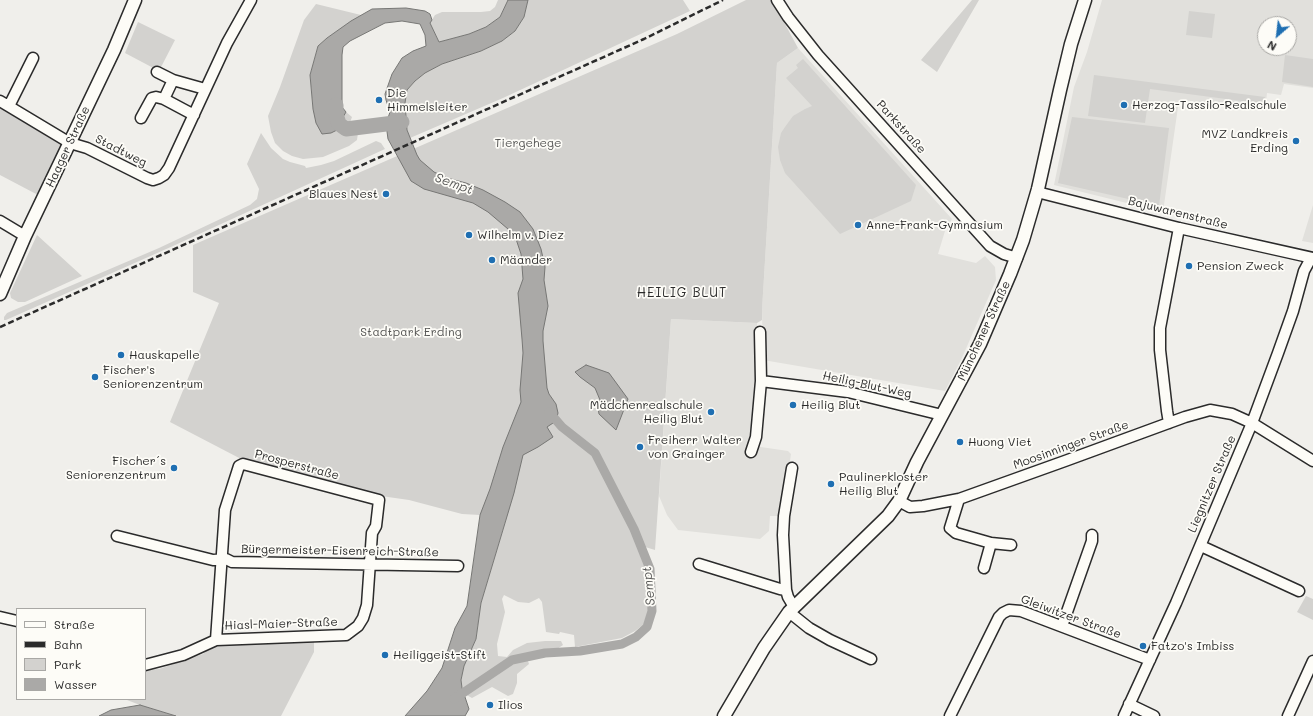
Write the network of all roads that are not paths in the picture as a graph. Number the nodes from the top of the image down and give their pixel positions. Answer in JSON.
{"nodes":[{"id":1,"x":135,"y":0,"type":"edge"},
{"id":2,"x":251,"y":0,"type":"edge"},
{"id":3,"x":777,"y":0,"type":"edge"},
{"id":4,"x":1085,"y":0,"type":"edge"},
{"id":5,"x":33,"y":58,"type":"dead end"},
{"id":6,"x":157,"y":72,"type":"dead end"},
{"id":7,"x":173,"y":80,"type":"junction"},
{"id":8,"x":205,"y":89,"type":"junction"},
{"id":9,"x":164,"y":99,"type":"junction"},
{"id":10,"x":0,"y":101,"type":"edge"},
{"id":11,"x":9,"y":106,"type":"junction"},
{"id":12,"x":194,"y":115,"type":"junction"},
{"id":13,"x":141,"y":118,"type":"dead end"},
{"id":14,"x":70,"y":142,"type":"junction"},
{"id":15,"x":1037,"y":192,"type":"junction"},
{"id":16,"x":0,"y":221,"type":"edge"},
{"id":17,"x":1179,"y":228,"type":"junction"},
{"id":18,"x":25,"y":236,"type":"junction"},
{"id":19,"x":1017,"y":258,"type":"junction"},
{"id":20,"x":1312,"y":258,"type":"edge"},
{"id":21,"x":0,"y":294,"type":"edge"},
{"id":22,"x":760,"y":332,"type":"dead end"},
{"id":23,"x":761,"y":381,"type":"junction"},
{"id":24,"x":942,"y":416,"type":"junction"},
{"id":25,"x":1169,"y":423,"type":"junction"},
{"id":26,"x":1252,"y":423,"type":"junction"},
{"id":27,"x":751,"y":452,"type":"dead end"},
{"id":28,"x":1313,"y":461,"type":"edge"},
{"id":29,"x":792,"y":468,"type":"dead end"},
{"id":30,"x":959,"y":499,"type":"junction"},
{"id":31,"x":379,"y":500,"type":"joint"},
{"id":32,"x":899,"y":501,"type":"junction"},
{"id":33,"x":1092,"y":535,"type":"dead end"},
{"id":34,"x":117,"y":536,"type":"dead end"},
{"id":35,"x":991,"y":543,"type":"junction"},
{"id":36,"x":1011,"y":545,"type":"dead end"},
{"id":37,"x":1201,"y":546,"type":"junction"},
{"id":38,"x":221,"y":560,"type":"junction"},
{"id":39,"x":699,"y":564,"type":"dead end"},
{"id":40,"x":370,"y":565,"type":"junction"},
{"id":41,"x":458,"y":566,"type":"dead end"},
{"id":42,"x":984,"y":568,"type":"dead end"},
{"id":43,"x":786,"y":590,"type":"junction"},
{"id":44,"x":1299,"y":591,"type":"dead end"},
{"id":45,"x":791,"y":609,"type":"junction"},
{"id":46,"x":0,"y":617,"type":"edge"},
{"id":47,"x":16,"y":621,"type":"edge"},
{"id":48,"x":1062,"y":626,"type":"junction"},
{"id":49,"x":216,"y":640,"type":"junction"},
{"id":50,"x":871,"y":659,"type":"dead end"},
{"id":51,"x":1150,"y":660,"type":"junction"},
{"id":52,"x":1313,"y":661,"type":"edge"},
{"id":53,"x":146,"y":665,"type":"edge"},
{"id":54,"x":1129,"y":704,"type":"junction"},
{"id":55,"x":724,"y":716,"type":"edge"},
{"id":56,"x":950,"y":716,"type":"edge"},
{"id":57,"x":1124,"y":716,"type":"edge"},
{"id":58,"x":1154,"y":716,"type":"edge"},
{"id":59,"x":1288,"y":716,"type":"edge"}],
"edges":[{"from":1,"to":14,"type":"street","name":"Haager Straße"},
{"from":2,"to":8,"type":"street","name":"Stadtweg"},
{"from":3,"to":19,"type":"street","name":"Parkstraße"},
{"from":4,"to":15,"type":"street","name":"Münchener Straße"},
{"from":5,"to":11,"type":"street"},
{"from":6,"to":7,"type":"street"},
{"from":7,"to":8,"type":"street"},
{"from":7,"to":9,"type":"street"},
{"from":8,"to":12,"type":"street","name":"Stadtweg"},
{"from":9,"to":12,"type":"street"},
{"from":9,"to":13,"type":"street"},
{"from":10,"to":11,"type":"street"},
{"from":11,"to":14,"type":"street"},
{"from":12,"to":14,"type":"street","name":"Stadtweg"},
{"from":14,"to":18,"type":"street","name":"Haager Straße"},
{"from":15,"to":17,"type":"street","name":"Bajuwarenstraße"},
{"from":15,"to":19,"type":"street","name":"Münchener Straße"},
{"from":16,"to":18,"type":"street"},
{"from":17,"to":20,"type":"street","name":"Bajuwarenstraße"},
{"from":17,"to":25,"type":"street"},
{"from":18,"to":21,"type":"street","name":"Haager Straße"},
{"from":19,"to":24,"type":"street","name":"Münchener Straße"},
{"from":20,"to":26,"type":"street","name":"Liegnitzer Straße"},
{"from":22,"to":23,"type":"street"},
{"from":23,"to":24,"type":"street","name":"Heilig-Blut-Weg"},
{"from":23,"to":27,"type":"street"},
{"from":24,"to":32,"type":"street","name":"Münchener Straße"},
{"from":25,"to":26,"type":"street","name":"Moosinninger Straße"},
{"from":25,"to":30,"type":"street","name":"Moosinninger Straße"},
{"from":26,"to":28,"type":"street","name":"Moosinninger Straße"},
{"from":26,"to":37,"type":"street","name":"Liegnitzer Straße"},
{"from":29,"to":43,"type":"street"},
{"from":30,"to":32,"type":"street","name":"Moosinninger Straße"},
{"from":30,"to":35,"type":"street"},
{"from":31,"to":38,"type":"street","name":"Prosperstraße"},
{"from":31,"to":40,"type":"street","name":"Hiasl-Maier-Straße"},
{"from":32,"to":45,"type":"street","name":"Münchener Straße"},
{"from":33,"to":48,"type":"street"},
{"from":34,"to":38,"type":"street","name":"Bürgermeister-Eisenreich-Straße"},
{"from":35,"to":36,"type":"street"},
{"from":35,"to":42,"type":"street"},
{"from":37,"to":44,"type":"street"},
{"from":37,"to":51,"type":"street","name":"Liegnitzer Straße"},
{"from":38,"to":40,"type":"street","name":"Bürgermeister-Eisenreich-Straße"},
{"from":38,"to":49,"type":"street","name":"Prosperstraße"},
{"from":39,"to":43,"type":"street"},
{"from":40,"to":41,"type":"street","name":"Bürgermeister-Eisenreich-Straße"},
{"from":40,"to":49,"type":"street","name":"Hiasl-Maier-Straße"},
{"from":43,"to":45,"type":"street"},
{"from":45,"to":50,"type":"street"},
{"from":45,"to":55,"type":"street","name":"Münchener Straße"},
{"from":46,"to":47,"type":"street"},
{"from":48,"to":51,"type":"street","name":"Gleiwitzer Straße"},
{"from":48,"to":56,"type":"street","name":"Gleiwitzer Straße"},
{"from":49,"to":53,"type":"street"},
{"from":51,"to":54,"type":"street","name":"Liegnitzer Straße"},
{"from":52,"to":59,"type":"street"},
{"from":54,"to":57,"type":"street","name":"Liegnitzer Straße"},
{"from":54,"to":58,"type":"street"}]}
